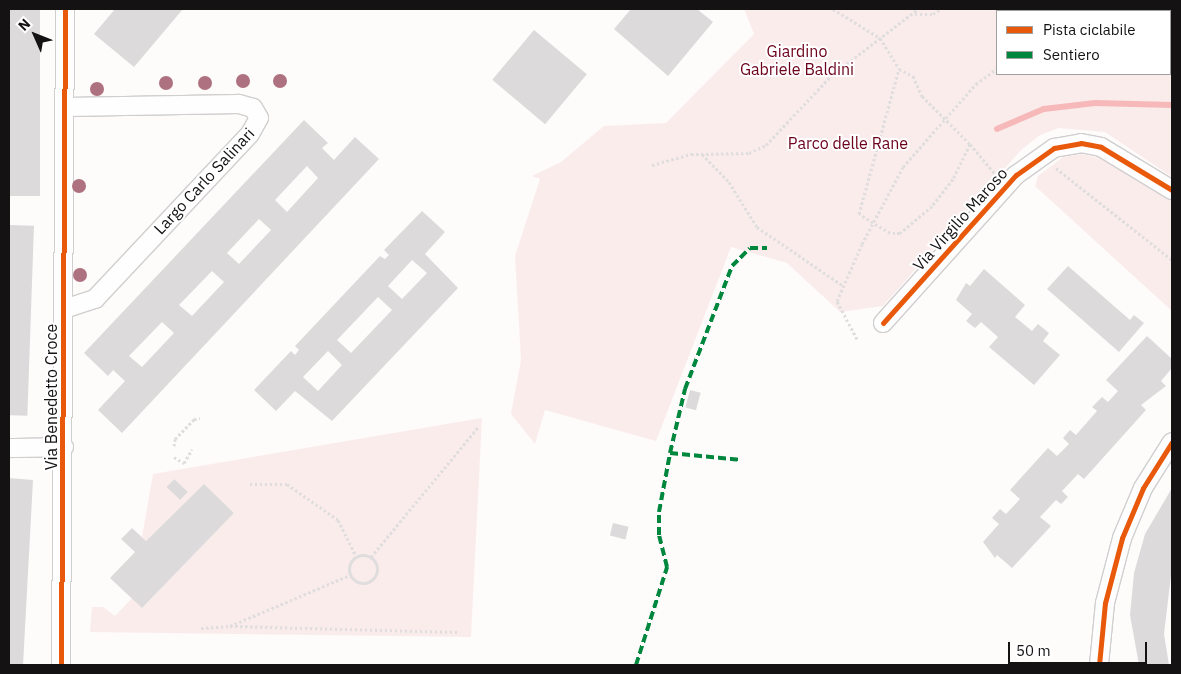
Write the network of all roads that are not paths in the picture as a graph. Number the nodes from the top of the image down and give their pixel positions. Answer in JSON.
{"nodes":[{"id":1,"x":65,"y":9,"type":"edge"},
{"id":2,"x":67,"y":108,"type":"junction"},
{"id":3,"x":1172,"y":190,"type":"edge"},
{"id":4,"x":64,"y":309,"type":"junction"},
{"id":5,"x":883,"y":323,"type":"dead end"},
{"id":6,"x":1172,"y":442,"type":"edge"},
{"id":7,"x":64,"y":447,"type":"junction"},
{"id":8,"x":9,"y":448,"type":"edge"},
{"id":9,"x":1101,"y":661,"type":"edge"},
{"id":10,"x":61,"y":665,"type":"edge"}],
"edges":[{"from":1,"to":2,"type":"street","name":"Via Benedetto Croce"},
{"from":2,"to":4,"type":"street","name":"Via Benedetto Croce"},
{"from":2,"to":4,"type":"street","name":"Largo Carlo Salinari"},
{"from":3,"to":5,"type":"street","name":"Via Virgilio Maroso"},
{"from":4,"to":7,"type":"street","name":"Via Benedetto Croce"},
{"from":6,"to":9,"type":"street"},
{"from":7,"to":8,"type":"street"},
{"from":7,"to":10,"type":"street","name":"Via Benedetto Croce"}]}
